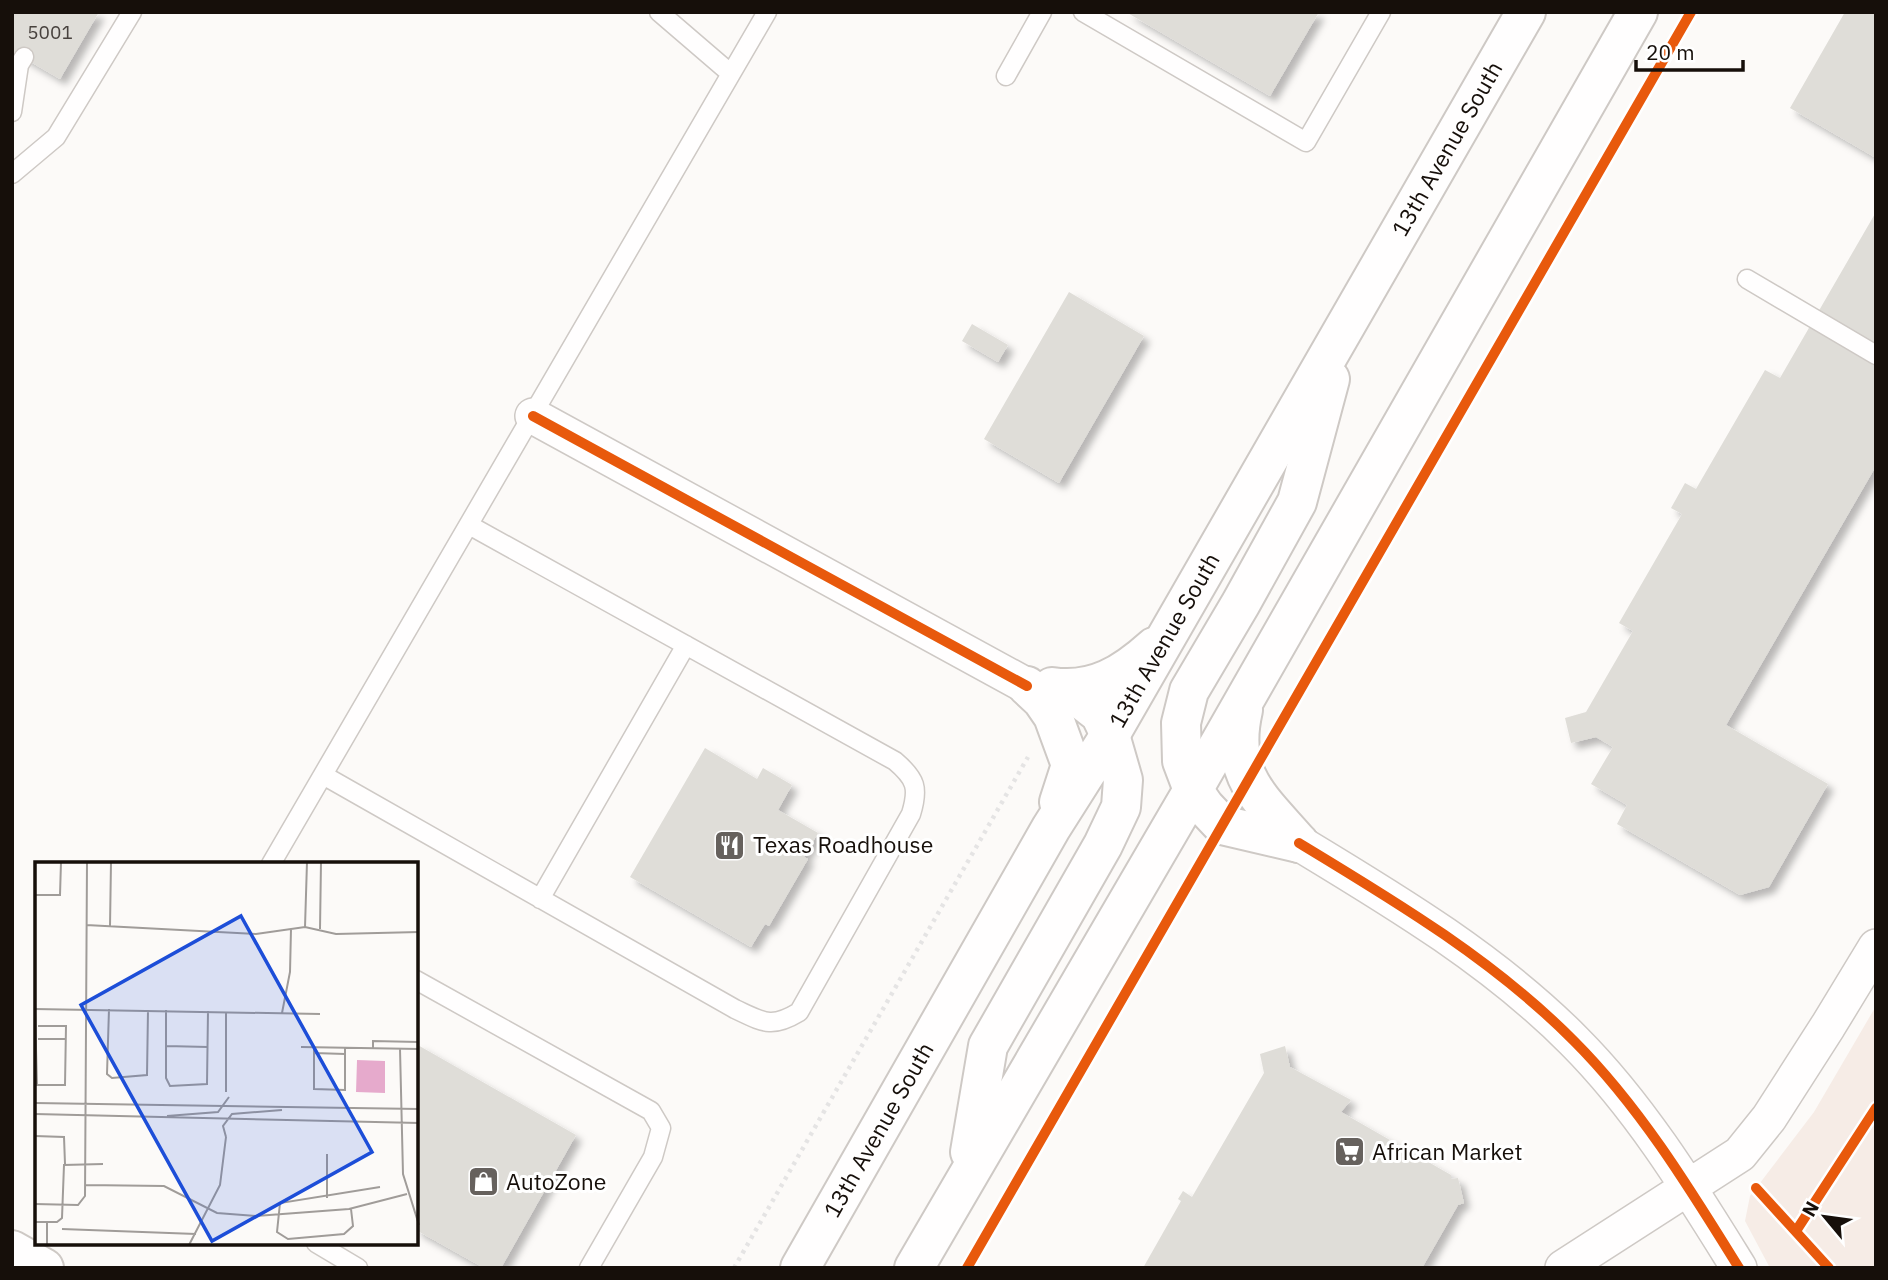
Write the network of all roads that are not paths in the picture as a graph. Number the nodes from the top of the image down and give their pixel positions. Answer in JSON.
{"nodes":[{"id":1,"x":132,"y":12,"type":"edge"},
{"id":2,"x":659,"y":12,"type":"edge"},
{"id":3,"x":766,"y":12,"type":"edge"},
{"id":4,"x":1042,"y":12,"type":"edge"},
{"id":5,"x":1381,"y":12,"type":"edge"},
{"id":6,"x":1526,"y":12,"type":"edge"},
{"id":7,"x":1638,"y":12,"type":"edge"},
{"id":8,"x":1087,"y":13,"type":"edge"},
{"id":9,"x":23,"y":57,"type":"dead end"},
{"id":10,"x":730,"y":74,"type":"junction"},
{"id":11,"x":1006,"y":76,"type":"dead end"},
{"id":12,"x":12,"y":112,"type":"edge"},
{"id":13,"x":12,"y":174,"type":"edge"},
{"id":14,"x":1747,"y":279,"type":"dead end"},
{"id":15,"x":1344,"y":329,"type":"junction"},
{"id":16,"x":1876,"y":355,"type":"edge"},
{"id":17,"x":533,"y":415,"type":"junction"},
{"id":18,"x":468,"y":525,"type":"junction"},
{"id":19,"x":1166,"y":636,"type":"junction"},
{"id":20,"x":686,"y":645,"type":"junction"},
{"id":21,"x":1027,"y":686,"type":"junction"},
{"id":22,"x":1068,"y":689,"type":"junction"},
{"id":23,"x":1247,"y":694,"type":"junction"},
{"id":24,"x":1110,"y":735,"type":"junction"},
{"id":25,"x":323,"y":775,"type":"junction"},
{"id":26,"x":1192,"y":790,"type":"junction"},
{"id":27,"x":1222,"y":825,"type":"junction"},
{"id":28,"x":1051,"y":828,"type":"junction"},
{"id":29,"x":1300,"y":843,"type":"junction"},
{"id":30,"x":272,"y":862,"type":"edge"},
{"id":31,"x":540,"y":899,"type":"junction"},
{"id":32,"x":1106,"y":938,"type":"junction"},
{"id":33,"x":1876,"y":947,"type":"edge"},
{"id":34,"x":418,"y":981,"type":"edge"},
{"id":35,"x":965,"y":1179,"type":"junction"},
{"id":36,"x":1689,"y":1187,"type":"junction"},
{"id":37,"x":319,"y":1245,"type":"edge"},
{"id":38,"x":358,"y":1268,"type":"edge"},
{"id":39,"x":589,"y":1268,"type":"edge"},
{"id":40,"x":800,"y":1268,"type":"edge"},
{"id":41,"x":914,"y":1268,"type":"edge"},
{"id":42,"x":1563,"y":1268,"type":"edge"},
{"id":43,"x":1739,"y":1268,"type":"edge"}],
"edges":[{"from":1,"to":13,"type":"lane"},
{"from":2,"to":10,"type":"lane"},
{"from":3,"to":10,"type":"lane"},
{"from":4,"to":11,"type":"lane"},
{"from":5,"to":8,"type":"lane"},
{"from":6,"to":15,"type":"main road","name":"13th Avenue South"},
{"from":7,"to":23,"type":"main road"},
{"from":9,"to":12,"type":"lane"},
{"from":10,"to":17,"type":"lane"},
{"from":14,"to":16,"type":"lane"},
{"from":15,"to":19,"type":"main road","name":"13th Avenue South"},
{"from":15,"to":26,"type":"main road"},
{"from":17,"to":18,"type":"lane"},
{"from":17,"to":21,"type":"street"},
{"from":18,"to":20,"type":"lane"},
{"from":18,"to":25,"type":"lane"},
{"from":19,"to":22,"type":"main road"},
{"from":19,"to":24,"type":"main road","name":"13th Avenue South"},
{"from":20,"to":31,"type":"lane"},
{"from":20,"to":31,"type":"lane"},
{"from":21,"to":22,"type":"main road"},
{"from":21,"to":28,"type":"main road"},
{"from":22,"to":24,"type":"main road"},
{"from":23,"to":26,"type":"main road"},
{"from":23,"to":29,"type":"main road"},
{"from":24,"to":28,"type":"main road","name":"13th Avenue South"},
{"from":24,"to":35,"type":"main road"},
{"from":25,"to":30,"type":"lane"},
{"from":25,"to":31,"type":"lane"},
{"from":26,"to":27,"type":"main road"},
{"from":26,"to":32,"type":"main road"},
{"from":27,"to":29,"type":"main road"},
{"from":27,"to":32,"type":"main road"},
{"from":28,"to":40,"type":"main road","name":"13th Avenue South"},
{"from":29,"to":36,"type":"street"},
{"from":32,"to":35,"type":"main road"},
{"from":33,"to":36,"type":"street"},
{"from":34,"to":39,"type":"lane"},
{"from":35,"to":41,"type":"main road"},
{"from":36,"to":42,"type":"street"},
{"from":36,"to":43,"type":"street"},
{"from":37,"to":38,"type":"lane"}]}
